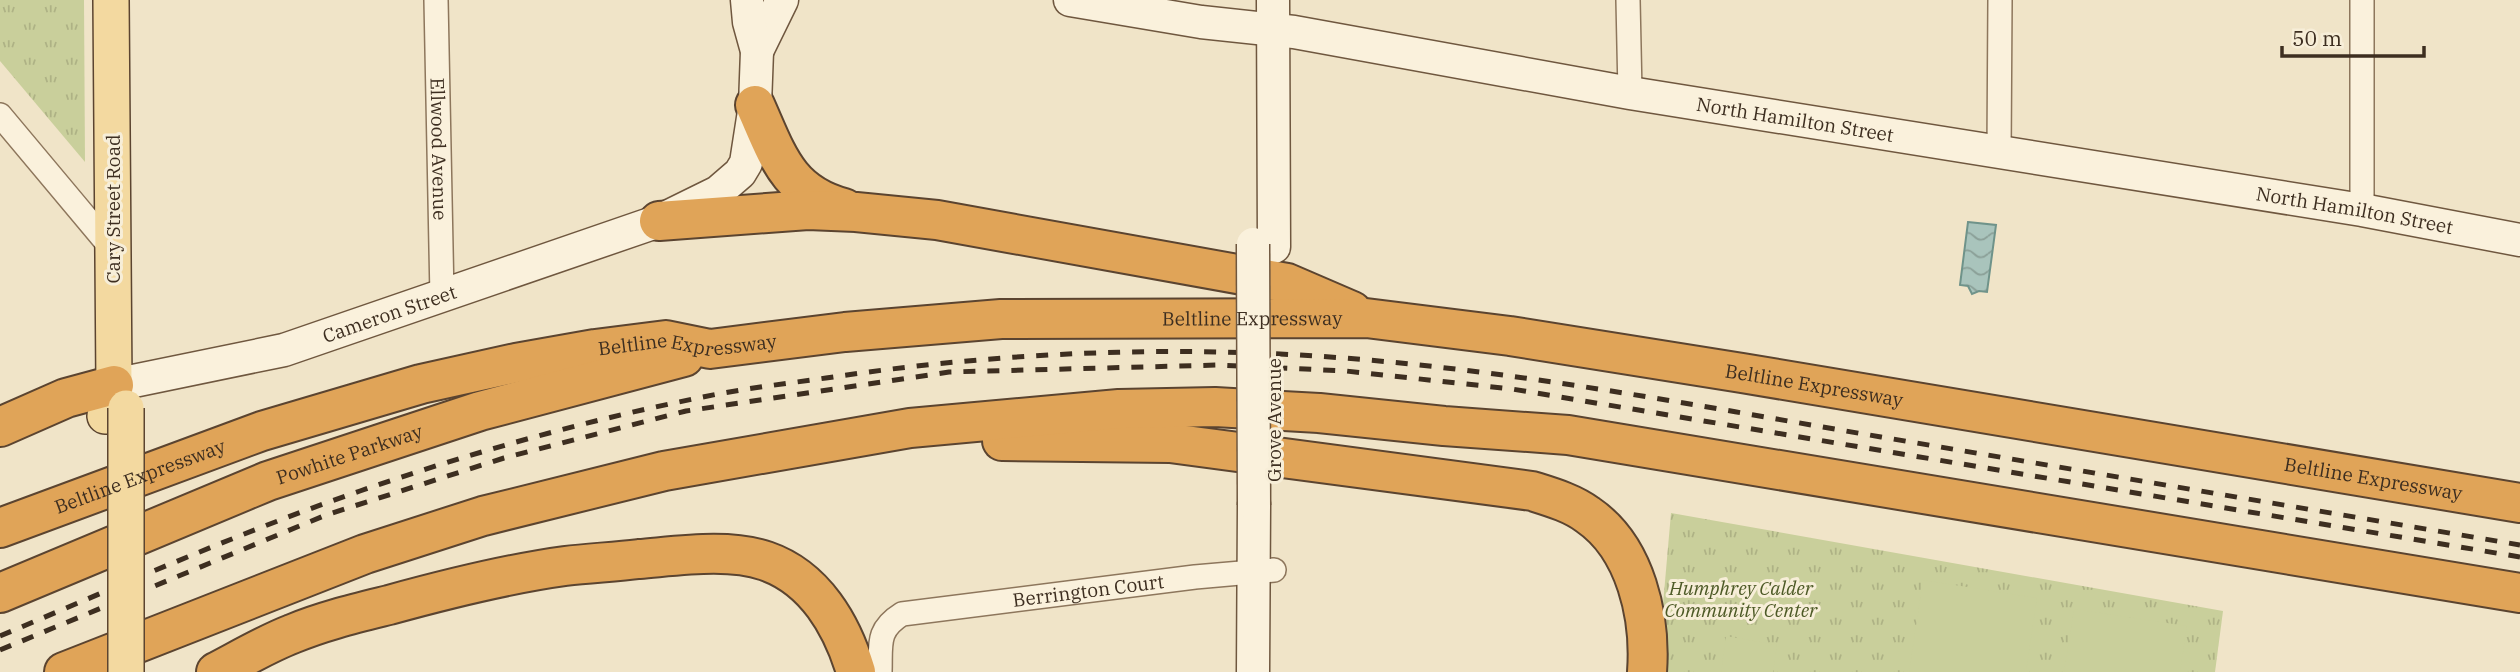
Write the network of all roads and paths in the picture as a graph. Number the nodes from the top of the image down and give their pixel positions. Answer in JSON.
{"nodes":[{"id":1,"x":111,"y":0,"type":"edge"},
{"id":2,"x":436,"y":0,"type":"edge"},
{"id":3,"x":747,"y":0,"type":"edge"},
{"id":4,"x":782,"y":0,"type":"edge"},
{"id":5,"x":1070,"y":0,"type":"edge"},
{"id":6,"x":1628,"y":0,"type":"edge"},
{"id":7,"x":2000,"y":0,"type":"edge"},
{"id":8,"x":2362,"y":0,"type":"edge"},
{"id":9,"x":1263,"y":14,"type":"edge"},
{"id":10,"x":757,"y":51,"type":"junction"},
{"id":11,"x":1630,"y":93,"type":"junction"},
{"id":12,"x":755,"y":105,"type":"junction"},
{"id":13,"x":0,"y":115,"type":"edge"},
{"id":14,"x":2000,"y":153,"type":"junction"},
{"id":15,"x":2362,"y":210,"type":"junction"},
{"id":16,"x":856,"y":212,"type":"junction"},
{"id":17,"x":659,"y":221,"type":"junction"},
{"id":18,"x":2520,"y":240,"type":"edge"},
{"id":19,"x":113,"y":250,"type":"junction"},
{"id":20,"x":442,"y":296,"type":"junction"},
{"id":21,"x":1366,"y":318,"type":"junction"},
{"id":22,"x":710,"y":349,"type":"junction"},
{"id":23,"x":115,"y":403,"type":"junction"},
{"id":24,"x":0,"y":427,"type":"edge"},
{"id":25,"x":910,"y":428,"type":"junction"},
{"id":26,"x":2520,"y":503,"type":"edge"},
{"id":27,"x":0,"y":528,"type":"edge"},
{"id":28,"x":1264,"y":571,"type":"junction"},
{"id":29,"x":0,"y":593,"type":"edge"},
{"id":30,"x":2520,"y":593,"type":"edge"},
{"id":31,"x":231,"y":665,"type":"edge"},
{"id":32,"x":1648,"y":671,"type":"edge"},
{"id":33,"x":64,"y":672,"type":"edge"},
{"id":34,"x":103,"y":672,"type":"edge"},
{"id":35,"x":125,"y":672,"type":"edge"},
{"id":36,"x":192,"y":672,"type":"edge"},
{"id":37,"x":856,"y":672,"type":"edge"},
{"id":38,"x":880,"y":672,"type":"edge"},
{"id":39,"x":1252,"y":672,"type":"edge"},
{"id":40,"x":1275,"y":672,"type":"edge"}],
"edges":[{"from":1,"to":19,"type":"main road","name":"Cary Street Road"},
{"from":2,"to":20,"type":"street","name":"Ellwood Avenue"},
{"from":3,"to":10,"type":"street"},
{"from":4,"to":10,"type":"street"},
{"from":5,"to":9,"type":"street","name":"North Hamilton Street"},
{"from":6,"to":11,"type":"street"},
{"from":7,"to":14,"type":"street"},
{"from":8,"to":15,"type":"street"},
{"from":9,"to":11,"type":"street","name":"North Hamilton Street"},
{"from":9,"to":28,"type":"street","name":"Grove Avenue"},
{"from":10,"to":12,"type":"street","name":"Cameron Street"},
{"from":11,"to":14,"type":"street","name":"North Hamilton Street"},
{"from":12,"to":16,"type":"highway"},
{"from":12,"to":17,"type":"street","name":"Cameron Street"},
{"from":13,"to":19,"type":"street"},
{"from":14,"to":15,"type":"street","name":"North Hamilton Street"},
{"from":15,"to":18,"type":"street","name":"North Hamilton Street"},
{"from":16,"to":17,"type":"highway"},
{"from":16,"to":21,"type":"highway"},
{"from":17,"to":20,"type":"street","name":"Cameron Street"},
{"from":19,"to":23,"type":"main road","name":"Cary Street Road"},
{"from":20,"to":23,"type":"street","name":"Cameron Street"},
{"from":21,"to":22,"type":"highway","name":"Beltline Expressway"},
{"from":21,"to":26,"type":"highway","name":"Beltline Expressway"},
{"from":22,"to":27,"type":"highway","name":"Beltline Expressway"},
{"from":22,"to":29,"type":"highway","name":"Powhite Parkway"},
{"from":23,"to":24,"type":"highway"},
{"from":23,"to":34,"type":"main road"},
{"from":23,"to":35,"type":"main road","bridge":true},
{"from":25,"to":30,"type":"highway"},
{"from":25,"to":32,"type":"highway"},
{"from":25,"to":33,"type":"highway"},
{"from":28,"to":38,"type":"street","name":"Berrington Court"},
{"from":28,"to":39,"type":"street","name":"Grove Avenue"},
{"from":28,"to":40,"type":"street","name":"Grove Avenue"},
{"from":31,"to":36,"type":"highway"},
{"from":31,"to":37,"type":"highway"}]}
